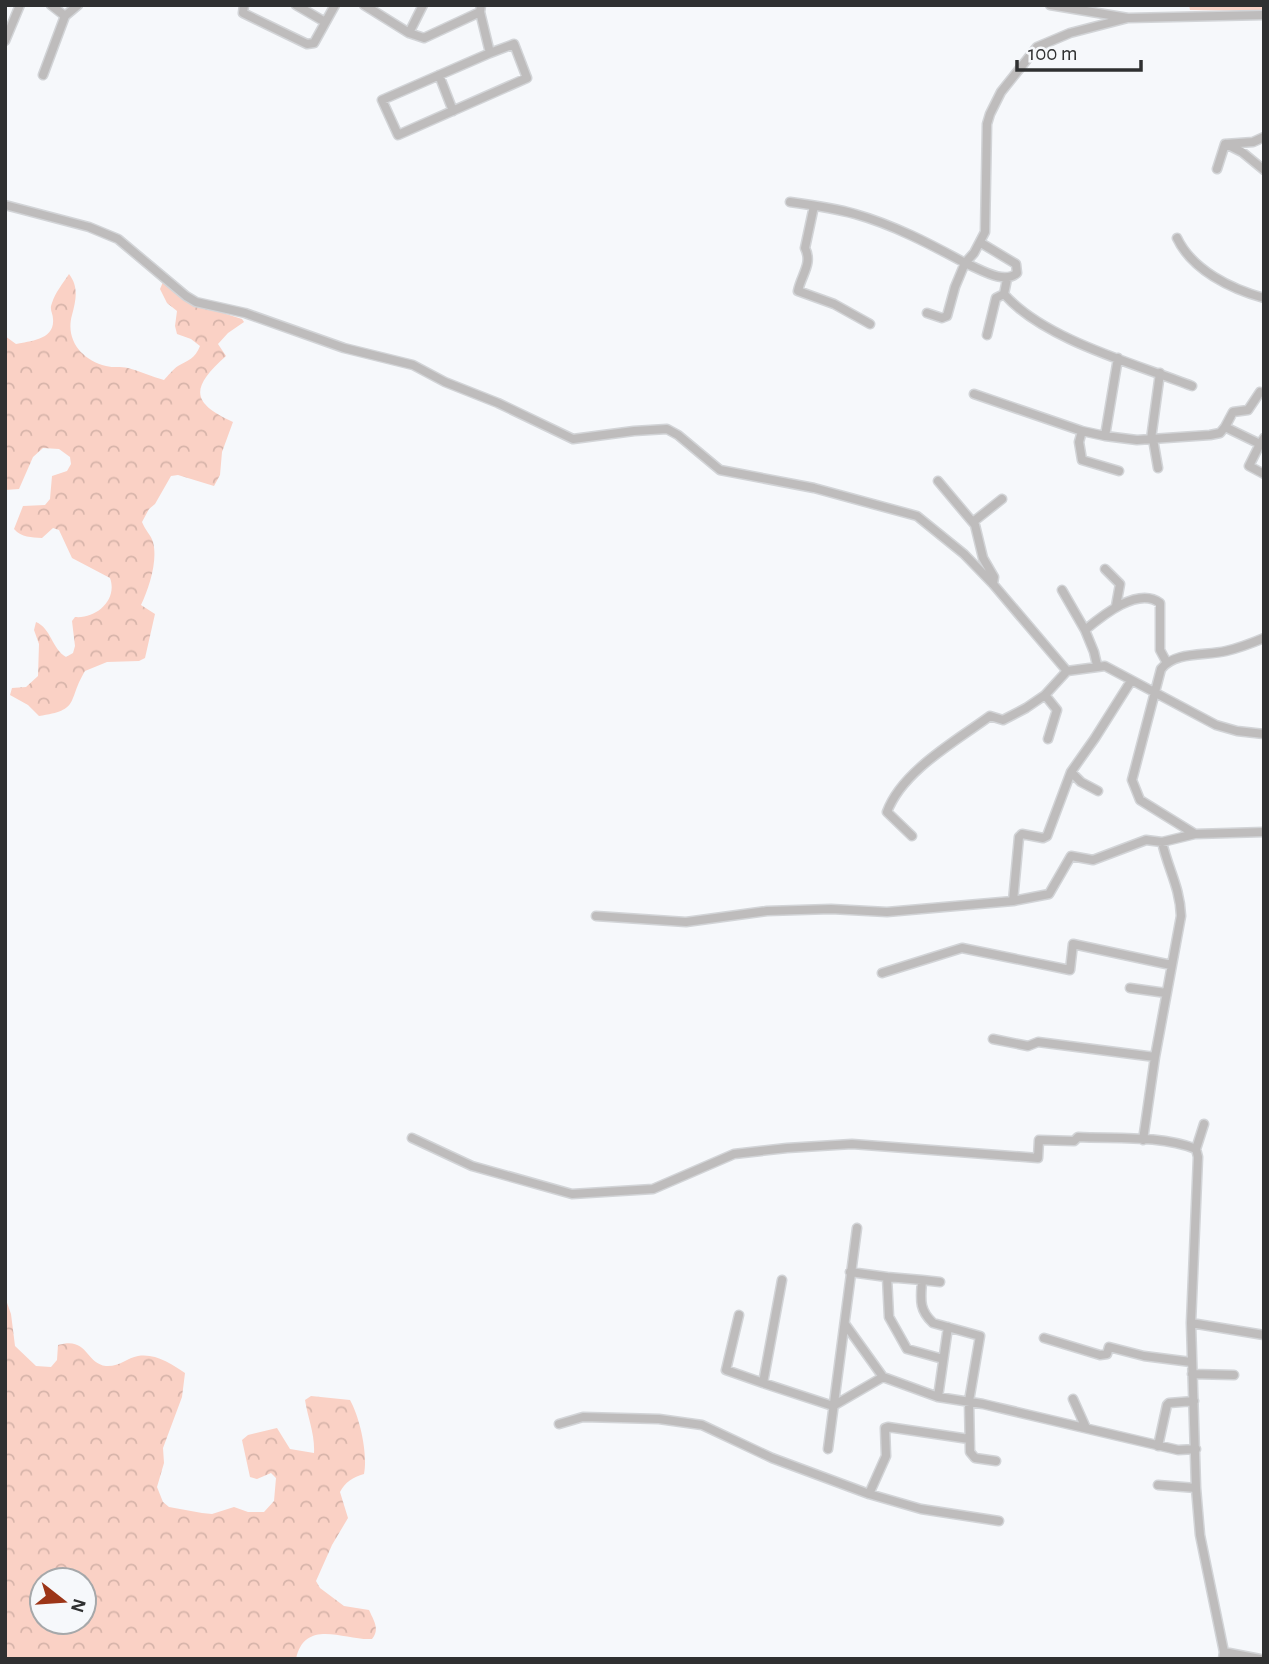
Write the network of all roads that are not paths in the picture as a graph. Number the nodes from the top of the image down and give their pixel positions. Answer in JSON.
{"nodes":[{"id":1,"x":20,"y":5,"type":"edge"},
{"id":2,"x":51,"y":5,"type":"edge"},
{"id":3,"x":78,"y":5,"type":"edge"},
{"id":4,"x":244,"y":5,"type":"edge"},
{"id":5,"x":296,"y":5,"type":"edge"},
{"id":6,"x":335,"y":5,"type":"edge"},
{"id":7,"x":363,"y":5,"type":"edge"},
{"id":8,"x":423,"y":5,"type":"edge"},
{"id":9,"x":1050,"y":5,"type":"edge"},
{"id":10,"x":481,"y":8,"type":"edge"},
{"id":11,"x":1264,"y":15,"type":"edge"},
{"id":12,"x":65,"y":16,"type":"junction"},
{"id":13,"x":1128,"y":18,"type":"junction"},
{"id":14,"x":325,"y":22,"type":"junction"},
{"id":15,"x":408,"y":33,"type":"junction"},
{"id":16,"x":5,"y":41,"type":"edge"},
{"id":17,"x":490,"y":53,"type":"junction"},
{"id":18,"x":43,"y":75,"type":"dead end"},
{"id":19,"x":439,"y":75,"type":"junction"},
{"id":20,"x":453,"y":111,"type":"junction"},
{"id":21,"x":1264,"y":137,"type":"edge"},
{"id":22,"x":1225,"y":144,"type":"junction"},
{"id":23,"x":1217,"y":169,"type":"dead end"},
{"id":24,"x":1264,"y":170,"type":"edge"},
{"id":25,"x":790,"y":202,"type":"dead end"},
{"id":26,"x":5,"y":205,"type":"edge"},
{"id":27,"x":814,"y":206,"type":"junction"},
{"id":28,"x":1177,"y":238,"type":"dead end"},
{"id":29,"x":981,"y":243,"type":"junction"},
{"id":30,"x":965,"y":263,"type":"junction"},
{"id":31,"x":1007,"y":279,"type":"junction"},
{"id":32,"x":1004,"y":294,"type":"junction"},
{"id":33,"x":1264,"y":298,"type":"edge"},
{"id":34,"x":927,"y":313,"type":"dead end"},
{"id":35,"x":870,"y":324,"type":"dead end"},
{"id":36,"x":987,"y":335,"type":"dead end"},
{"id":37,"x":1118,"y":358,"type":"junction"},
{"id":38,"x":1160,"y":373,"type":"junction"},
{"id":39,"x":1192,"y":386,"type":"dead end"},
{"id":40,"x":1259,"y":392,"type":"dead end"},
{"id":41,"x":974,"y":394,"type":"dead end"},
{"id":42,"x":1226,"y":427,"type":"junction"},
{"id":43,"x":1082,"y":431,"type":"junction"},
{"id":44,"x":1105,"y":436,"type":"junction"},
{"id":45,"x":1152,"y":439,"type":"junction"},
{"id":46,"x":1262,"y":441,"type":"edge"},
{"id":47,"x":1158,"y":468,"type":"dead end"},
{"id":48,"x":1119,"y":471,"type":"dead end"},
{"id":49,"x":1264,"y":474,"type":"edge"},
{"id":50,"x":939,"y":481,"type":"dead end"},
{"id":51,"x":1002,"y":499,"type":"dead end"},
{"id":52,"x":973,"y":522,"type":"junction"},
{"id":53,"x":1105,"y":569,"type":"dead end"},
{"id":54,"x":993,"y":584,"type":"junction"},
{"id":55,"x":1062,"y":590,"type":"dead end"},
{"id":56,"x":1116,"y":606,"type":"junction"},
{"id":57,"x":1085,"y":630,"type":"junction"},
{"id":58,"x":1264,"y":638,"type":"edge"},
{"id":59,"x":1167,"y":663,"type":"junction"},
{"id":60,"x":1097,"y":666,"type":"junction"},
{"id":61,"x":1067,"y":671,"type":"junction"},
{"id":62,"x":1131,"y":681,"type":"junction"},
{"id":63,"x":1153,"y":693,"type":"junction"},
{"id":64,"x":1045,"y":695,"type":"junction"},
{"id":65,"x":1264,"y":734,"type":"edge"},
{"id":66,"x":1048,"y":739,"type":"dead end"},
{"id":67,"x":1071,"y":772,"type":"junction"},
{"id":68,"x":1098,"y":791,"type":"dead end"},
{"id":69,"x":1264,"y":832,"type":"edge"},
{"id":70,"x":1195,"y":834,"type":"junction"},
{"id":71,"x":912,"y":836,"type":"dead end"},
{"id":72,"x":1162,"y":842,"type":"junction"},
{"id":73,"x":1013,"y":901,"type":"junction"},
{"id":74,"x":596,"y":916,"type":"dead end"},
{"id":75,"x":1171,"y":965,"type":"junction"},
{"id":76,"x":882,"y":973,"type":"dead end"},
{"id":77,"x":1130,"y":988,"type":"dead end"},
{"id":78,"x":1166,"y":993,"type":"junction"},
{"id":79,"x":993,"y":1039,"type":"dead end"},
{"id":80,"x":1155,"y":1057,"type":"junction"},
{"id":81,"x":1203,"y":1124,"type":"dead end"},
{"id":82,"x":412,"y":1138,"type":"dead end"},
{"id":83,"x":1143,"y":1140,"type":"junction"},
{"id":84,"x":1196,"y":1149,"type":"junction"},
{"id":85,"x":857,"y":1228,"type":"dead end"},
{"id":86,"x":850,"y":1272,"type":"junction"},
{"id":87,"x":887,"y":1277,"type":"junction"},
{"id":88,"x":782,"y":1280,"type":"dead end"},
{"id":89,"x":922,"y":1280,"type":"junction"},
{"id":90,"x":940,"y":1282,"type":"dead end"},
{"id":91,"x":739,"y":1315,"type":"dead end"},
{"id":92,"x":1191,"y":1323,"type":"junction"},
{"id":93,"x":845,"y":1324,"type":"junction"},
{"id":94,"x":948,"y":1327,"type":"junction"},
{"id":95,"x":1264,"y":1335,"type":"edge"},
{"id":96,"x":1044,"y":1338,"type":"dead end"},
{"id":97,"x":943,"y":1359,"type":"junction"},
{"id":98,"x":1191,"y":1362,"type":"junction"},
{"id":99,"x":1192,"y":1374,"type":"junction"},
{"id":100,"x":1234,"y":1375,"type":"dead end"},
{"id":101,"x":883,"y":1377,"type":"junction"},
{"id":102,"x":763,"y":1383,"type":"junction"},
{"id":103,"x":938,"y":1396,"type":"junction"},
{"id":104,"x":1073,"y":1399,"type":"dead end"},
{"id":105,"x":969,"y":1401,"type":"junction"},
{"id":106,"x":1194,"y":1401,"type":"junction"},
{"id":107,"x":833,"y":1406,"type":"junction"},
{"id":108,"x":559,"y":1424,"type":"dead end"},
{"id":109,"x":1086,"y":1428,"type":"junction"},
{"id":110,"x":969,"y":1439,"type":"junction"},
{"id":111,"x":1158,"y":1446,"type":"junction"},
{"id":112,"x":828,"y":1448,"type":"dead end"},
{"id":113,"x":1196,"y":1449,"type":"junction"},
{"id":114,"x":996,"y":1461,"type":"dead end"},
{"id":115,"x":1158,"y":1485,"type":"dead end"},
{"id":116,"x":1196,"y":1488,"type":"junction"},
{"id":117,"x":870,"y":1494,"type":"junction"},
{"id":118,"x":999,"y":1521,"type":"dead end"},
{"id":119,"x":1223,"y":1655,"type":"edge"},
{"id":120,"x":1260,"y":1659,"type":"edge"}],
"edges":[{"from":1,"to":16,"type":"street"},
{"from":2,"to":12,"type":"street"},
{"from":3,"to":12,"type":"street"},
{"from":4,"to":14,"type":"street"},
{"from":5,"to":14,"type":"street"},
{"from":6,"to":14,"type":"street"},
{"from":7,"to":15,"type":"street"},
{"from":8,"to":15,"type":"street"},
{"from":9,"to":13,"type":"street"},
{"from":10,"to":15,"type":"street"},
{"from":10,"to":17,"type":"street"},
{"from":11,"to":13,"type":"street"},
{"from":12,"to":18,"type":"street"},
{"from":13,"to":29,"type":"street"},
{"from":17,"to":19,"type":"street"},
{"from":17,"to":20,"type":"street"},
{"from":19,"to":20,"type":"street"},
{"from":19,"to":20,"type":"street"},
{"from":21,"to":22,"type":"street"},
{"from":22,"to":23,"type":"street"},
{"from":22,"to":24,"type":"street"},
{"from":25,"to":27,"type":"street"},
{"from":26,"to":54,"type":"street"},
{"from":27,"to":30,"type":"street"},
{"from":27,"to":35,"type":"street"},
{"from":28,"to":33,"type":"street"},
{"from":29,"to":30,"type":"street"},
{"from":29,"to":31,"type":"street"},
{"from":30,"to":31,"type":"street"},
{"from":30,"to":34,"type":"street"},
{"from":31,"to":32,"type":"street"},
{"from":32,"to":36,"type":"street"},
{"from":32,"to":37,"type":"street"},
{"from":37,"to":38,"type":"street"},
{"from":37,"to":44,"type":"street"},
{"from":38,"to":39,"type":"street"},
{"from":38,"to":45,"type":"street"},
{"from":40,"to":42,"type":"street"},
{"from":41,"to":43,"type":"street"},
{"from":42,"to":45,"type":"street"},
{"from":42,"to":46,"type":"street"},
{"from":43,"to":44,"type":"street"},
{"from":43,"to":48,"type":"street"},
{"from":44,"to":45,"type":"street"},
{"from":45,"to":47,"type":"street"},
{"from":46,"to":49,"type":"street"},
{"from":50,"to":52,"type":"street"},
{"from":51,"to":52,"type":"street"},
{"from":52,"to":54,"type":"street"},
{"from":53,"to":56,"type":"street"},
{"from":54,"to":61,"type":"street"},
{"from":55,"to":57,"type":"street"},
{"from":56,"to":57,"type":"street"},
{"from":56,"to":59,"type":"street"},
{"from":57,"to":60,"type":"street"},
{"from":58,"to":59,"type":"street"},
{"from":59,"to":63,"type":"street"},
{"from":60,"to":61,"type":"street"},
{"from":60,"to":62,"type":"street"},
{"from":61,"to":64,"type":"street"},
{"from":62,"to":63,"type":"street"},
{"from":62,"to":67,"type":"street"},
{"from":63,"to":65,"type":"street"},
{"from":63,"to":70,"type":"street"},
{"from":64,"to":66,"type":"street"},
{"from":64,"to":71,"type":"street"},
{"from":67,"to":68,"type":"street"},
{"from":67,"to":73,"type":"street"},
{"from":69,"to":70,"type":"street"},
{"from":70,"to":72,"type":"street"},
{"from":72,"to":73,"type":"street"},
{"from":72,"to":75,"type":"street"},
{"from":73,"to":74,"type":"street"},
{"from":75,"to":76,"type":"street"},
{"from":75,"to":78,"type":"street"},
{"from":77,"to":78,"type":"street"},
{"from":78,"to":80,"type":"street"},
{"from":79,"to":80,"type":"street"},
{"from":80,"to":83,"type":"street"},
{"from":81,"to":84,"type":"street"},
{"from":82,"to":83,"type":"street"},
{"from":83,"to":84,"type":"street"},
{"from":84,"to":92,"type":"street"},
{"from":85,"to":86,"type":"street"},
{"from":86,"to":87,"type":"street"},
{"from":86,"to":93,"type":"street"},
{"from":87,"to":89,"type":"street"},
{"from":87,"to":97,"type":"street"},
{"from":88,"to":102,"type":"street"},
{"from":89,"to":90,"type":"street"},
{"from":89,"to":94,"type":"street"},
{"from":91,"to":102,"type":"street"},
{"from":92,"to":95,"type":"street"},
{"from":92,"to":98,"type":"street"},
{"from":93,"to":101,"type":"street"},
{"from":93,"to":107,"type":"street"},
{"from":94,"to":97,"type":"street"},
{"from":94,"to":105,"type":"street"},
{"from":96,"to":98,"type":"street"},
{"from":97,"to":103,"type":"street"},
{"from":98,"to":99,"type":"street"},
{"from":99,"to":100,"type":"street"},
{"from":99,"to":106,"type":"street"},
{"from":101,"to":103,"type":"street"},
{"from":101,"to":107,"type":"street"},
{"from":102,"to":107,"type":"street"},
{"from":103,"to":105,"type":"street"},
{"from":104,"to":109,"type":"street"},
{"from":105,"to":109,"type":"street"},
{"from":105,"to":110,"type":"street"},
{"from":106,"to":111,"type":"street"},
{"from":106,"to":113,"type":"street"},
{"from":107,"to":112,"type":"street"},
{"from":108,"to":117,"type":"street"},
{"from":109,"to":111,"type":"street"},
{"from":110,"to":114,"type":"street"},
{"from":110,"to":117,"type":"street"},
{"from":111,"to":113,"type":"street"},
{"from":113,"to":116,"type":"street"},
{"from":115,"to":116,"type":"street"},
{"from":116,"to":119,"type":"street"},
{"from":117,"to":118,"type":"street"},
{"from":119,"to":120,"type":"street"}]}
